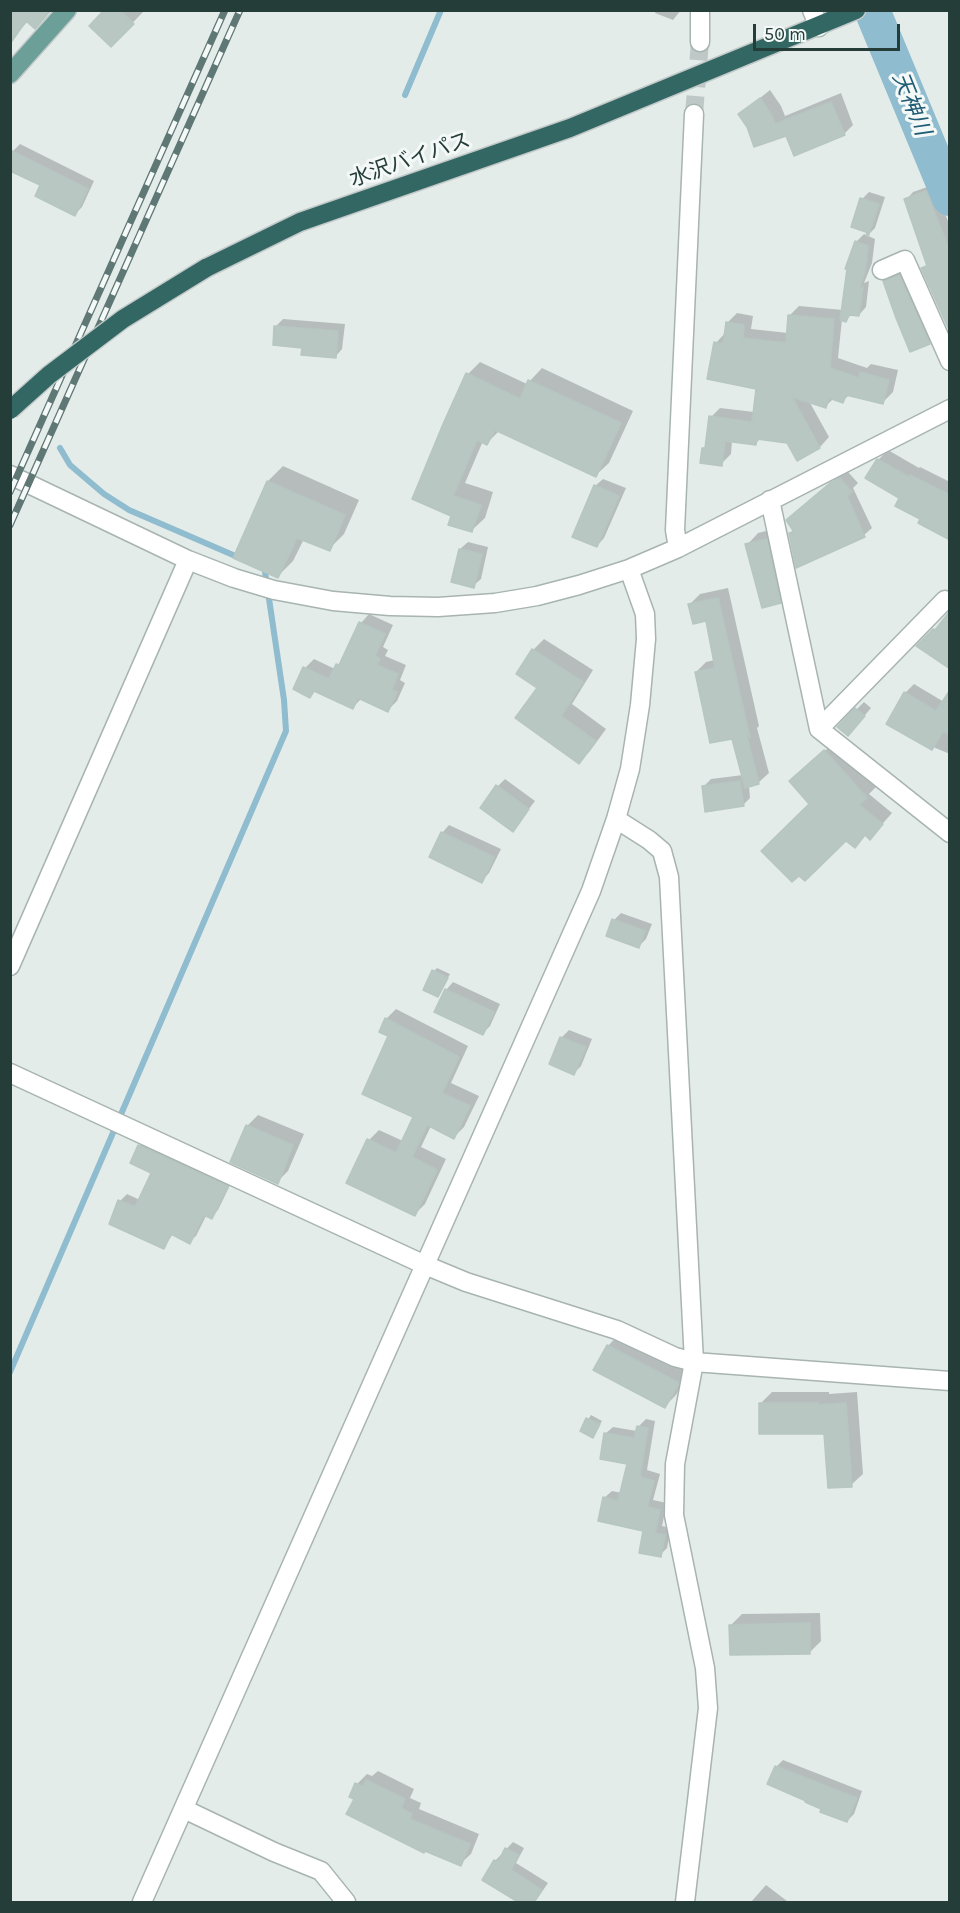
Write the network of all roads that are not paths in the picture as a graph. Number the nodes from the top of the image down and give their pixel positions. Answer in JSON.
{"nodes":[{"id":1,"x":67,"y":10,"type":"edge"},
{"id":2,"x":700,"y":10,"type":"edge"},
{"id":3,"x":856,"y":10,"type":"edge"},
{"id":4,"x":816,"y":19,"type":"edge"},
{"id":5,"x":700,"y":42,"type":"tunnel mouth"},
{"id":6,"x":10,"y":74,"type":"edge"},
{"id":7,"x":694,"y":114,"type":"tunnel mouth"},
{"id":8,"x":882,"y":270,"type":"dead end"},
{"id":9,"x":950,"y":361,"type":"edge"},
{"id":10,"x":950,"y":409,"type":"edge"},
{"id":11,"x":10,"y":410,"type":"edge"},
{"id":12,"x":10,"y":475,"type":"edge"},
{"id":13,"x":770,"y":500,"type":"junction"},
{"id":14,"x":678,"y":548,"type":"junction"},
{"id":15,"x":188,"y":560,"type":"junction"},
{"id":16,"x":629,"y":569,"type":"junction"},
{"id":17,"x":945,"y":600,"type":"dead end"},
{"id":18,"x":819,"y":729,"type":"junction"},
{"id":19,"x":616,"y":819,"type":"junction"},
{"id":20,"x":950,"y":832,"type":"edge"},
{"id":21,"x":10,"y":966,"type":"edge"},
{"id":22,"x":10,"y":1073,"type":"edge"},
{"id":23,"x":425,"y":1265,"type":"junction"},
{"id":24,"x":694,"y":1362,"type":"junction"},
{"id":25,"x":950,"y":1382,"type":"edge"},
{"id":26,"x":184,"y":1809,"type":"junction"},
{"id":27,"x":142,"y":1902,"type":"edge"},
{"id":28,"x":346,"y":1902,"type":"edge"},
{"id":29,"x":685,"y":1902,"type":"edge"}],
"edges":[{"from":1,"to":6,"type":"main road"},
{"from":2,"to":5,"type":"street"},
{"from":3,"to":4,"type":"highway","name":"水沢バイパス"},
{"from":4,"to":11,"type":"highway","name":"水沢バイパス","bridge":true},
{"from":7,"to":14,"type":"street"},
{"from":8,"to":9,"type":"street"},
{"from":10,"to":13,"type":"street"},
{"from":12,"to":15,"type":"street"},
{"from":13,"to":14,"type":"street"},
{"from":13,"to":18,"type":"street"},
{"from":14,"to":16,"type":"street"},
{"from":15,"to":16,"type":"street"},
{"from":15,"to":21,"type":"street"},
{"from":16,"to":19,"type":"street"},
{"from":17,"to":18,"type":"street"},
{"from":18,"to":20,"type":"street"},
{"from":19,"to":23,"type":"street"},
{"from":19,"to":24,"type":"street"},
{"from":22,"to":23,"type":"street"},
{"from":23,"to":24,"type":"street"},
{"from":23,"to":26,"type":"street"},
{"from":24,"to":25,"type":"street"},
{"from":24,"to":29,"type":"street"},
{"from":26,"to":27,"type":"street"},
{"from":26,"to":28,"type":"street"}]}
